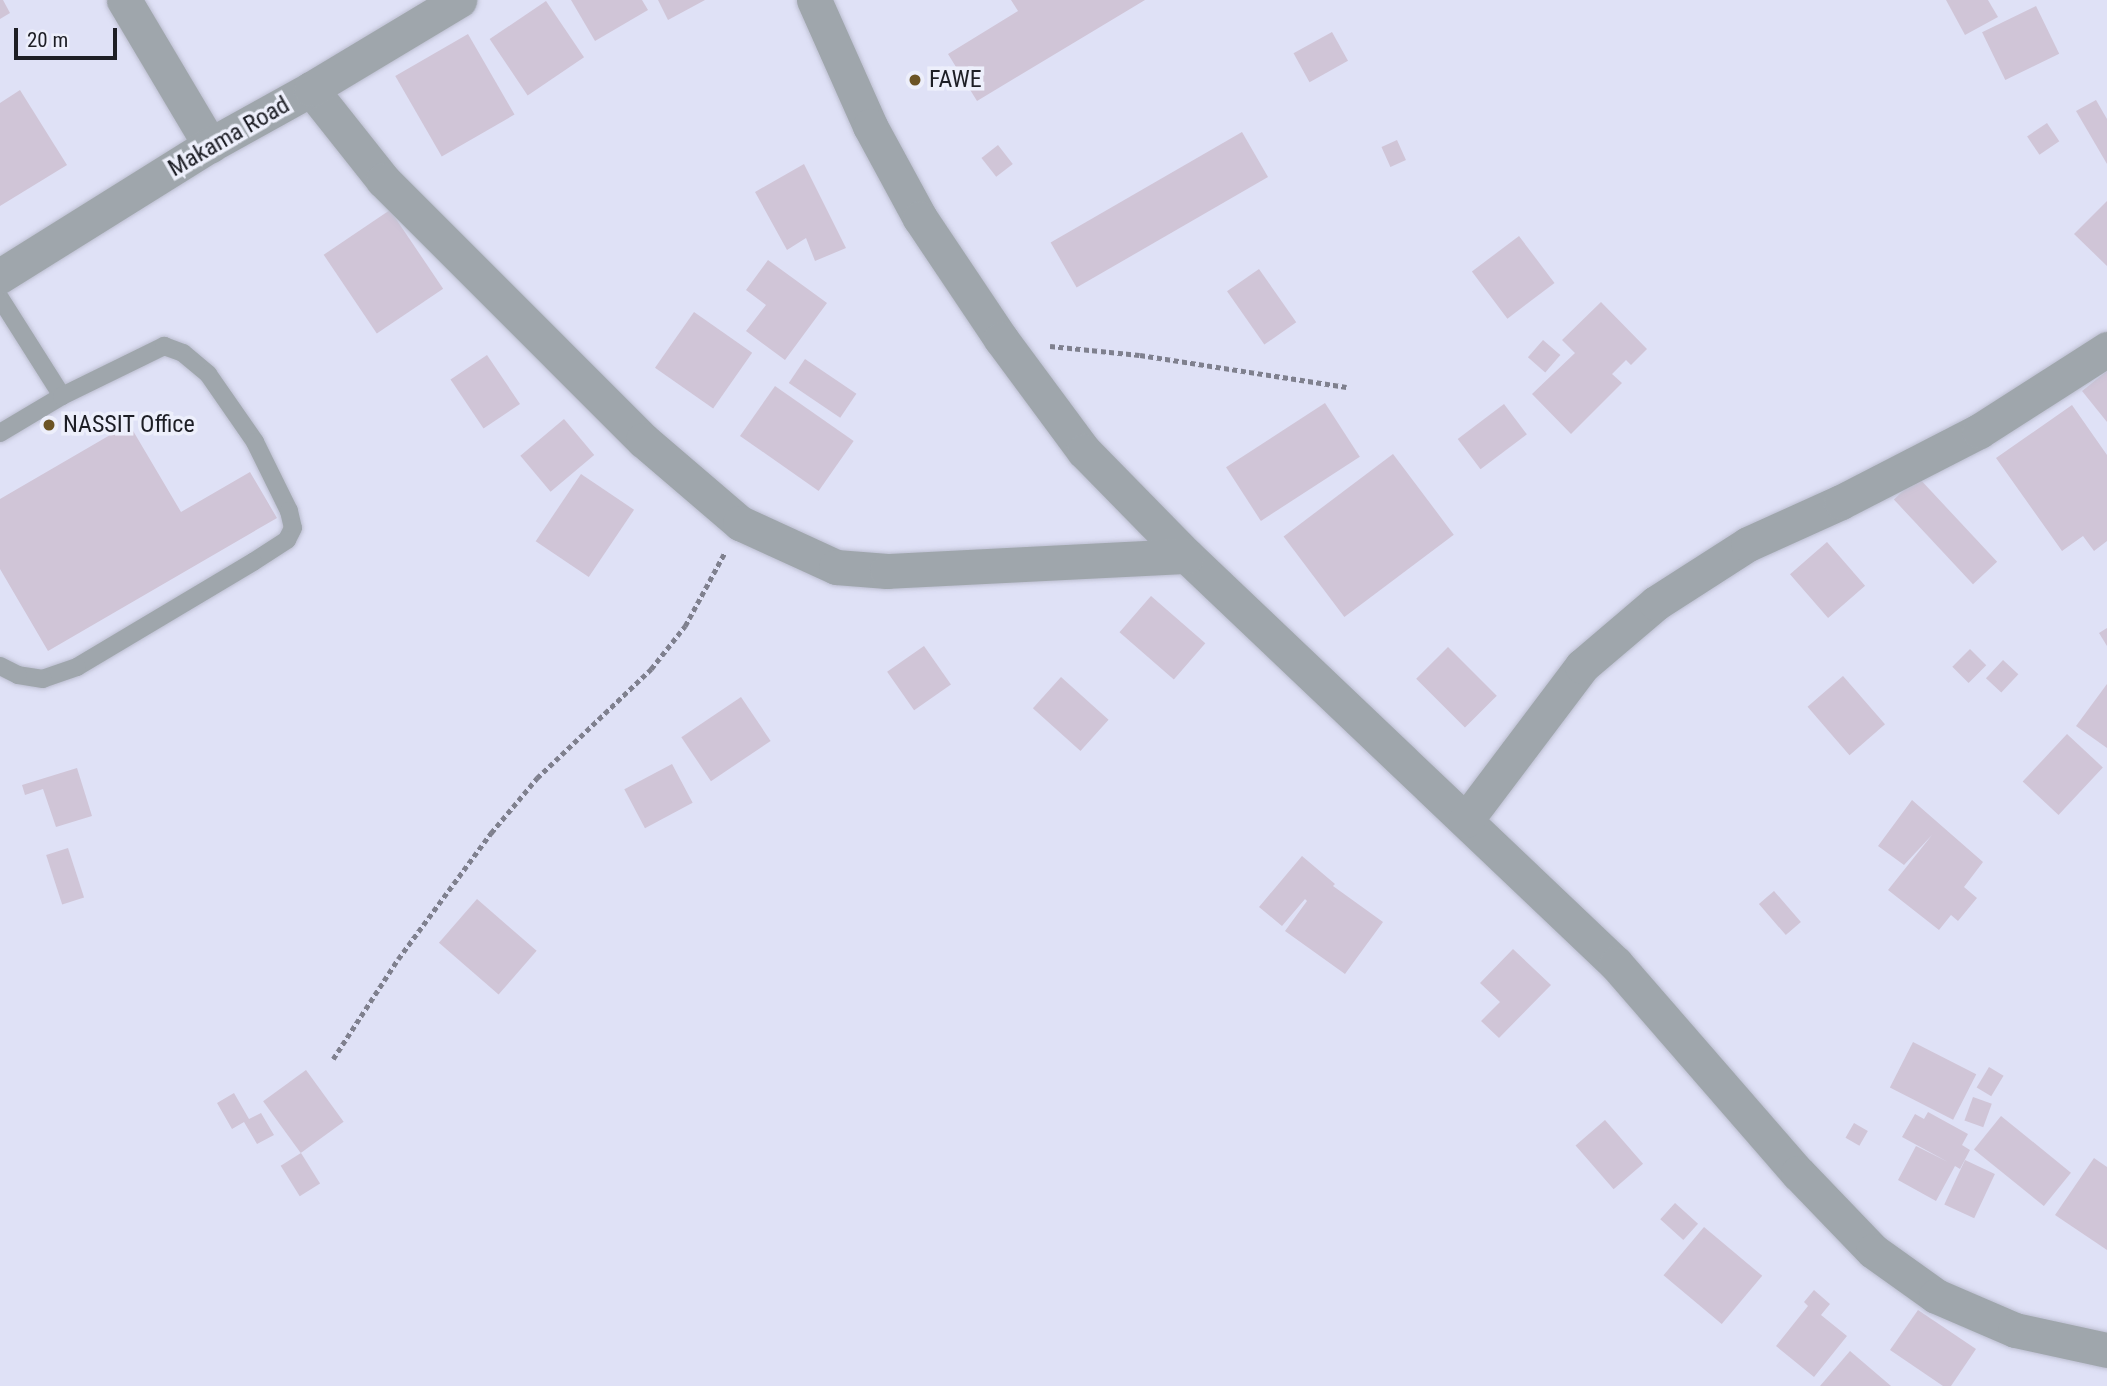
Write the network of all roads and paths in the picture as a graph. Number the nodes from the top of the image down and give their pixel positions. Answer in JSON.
{"nodes":[{"id":1,"x":124,"y":0,"type":"edge"},
{"id":2,"x":459,"y":0,"type":"edge"},
{"id":3,"x":814,"y":0,"type":"edge"},
{"id":4,"x":311,"y":89,"type":"junction"},
{"id":5,"x":209,"y":145,"type":"junction"},
{"id":6,"x":0,"y":276,"type":"edge"},
{"id":7,"x":0,"y":298,"type":"edge"},
{"id":8,"x":1001,"y":339,"type":"junction"},
{"id":9,"x":2107,"y":349,"type":"edge"},
{"id":10,"x":1347,"y":387,"type":"dead end"},
{"id":11,"x":62,"y":396,"type":"junction"},
{"id":12,"x":0,"y":433,"type":"edge"},
{"id":13,"x":740,"y":523,"type":"junction"},
{"id":14,"x":1187,"y":556,"type":"junction"},
{"id":15,"x":0,"y":666,"type":"edge"},
{"id":16,"x":1466,"y":820,"type":"junction"},
{"id":17,"x":333,"y":1059,"type":"dead end"},
{"id":18,"x":2107,"y":1350,"type":"edge"}],
"edges":[{"from":1,"to":5,"type":"street"},
{"from":2,"to":4,"type":"street","name":"Makama Road"},
{"from":3,"to":8,"type":"street"},
{"from":4,"to":5,"type":"street","name":"Makama Road"},
{"from":4,"to":13,"type":"street"},
{"from":5,"to":6,"type":"street","name":"Makama Road"},
{"from":7,"to":11,"type":"lane"},
{"from":8,"to":10,"type":"path"},
{"from":8,"to":14,"type":"street"},
{"from":9,"to":16,"type":"street"},
{"from":11,"to":12,"type":"lane"},
{"from":11,"to":15,"type":"lane"},
{"from":13,"to":14,"type":"street"},
{"from":13,"to":17,"type":"path"},
{"from":14,"to":16,"type":"street"},
{"from":16,"to":18,"type":"street"}]}
